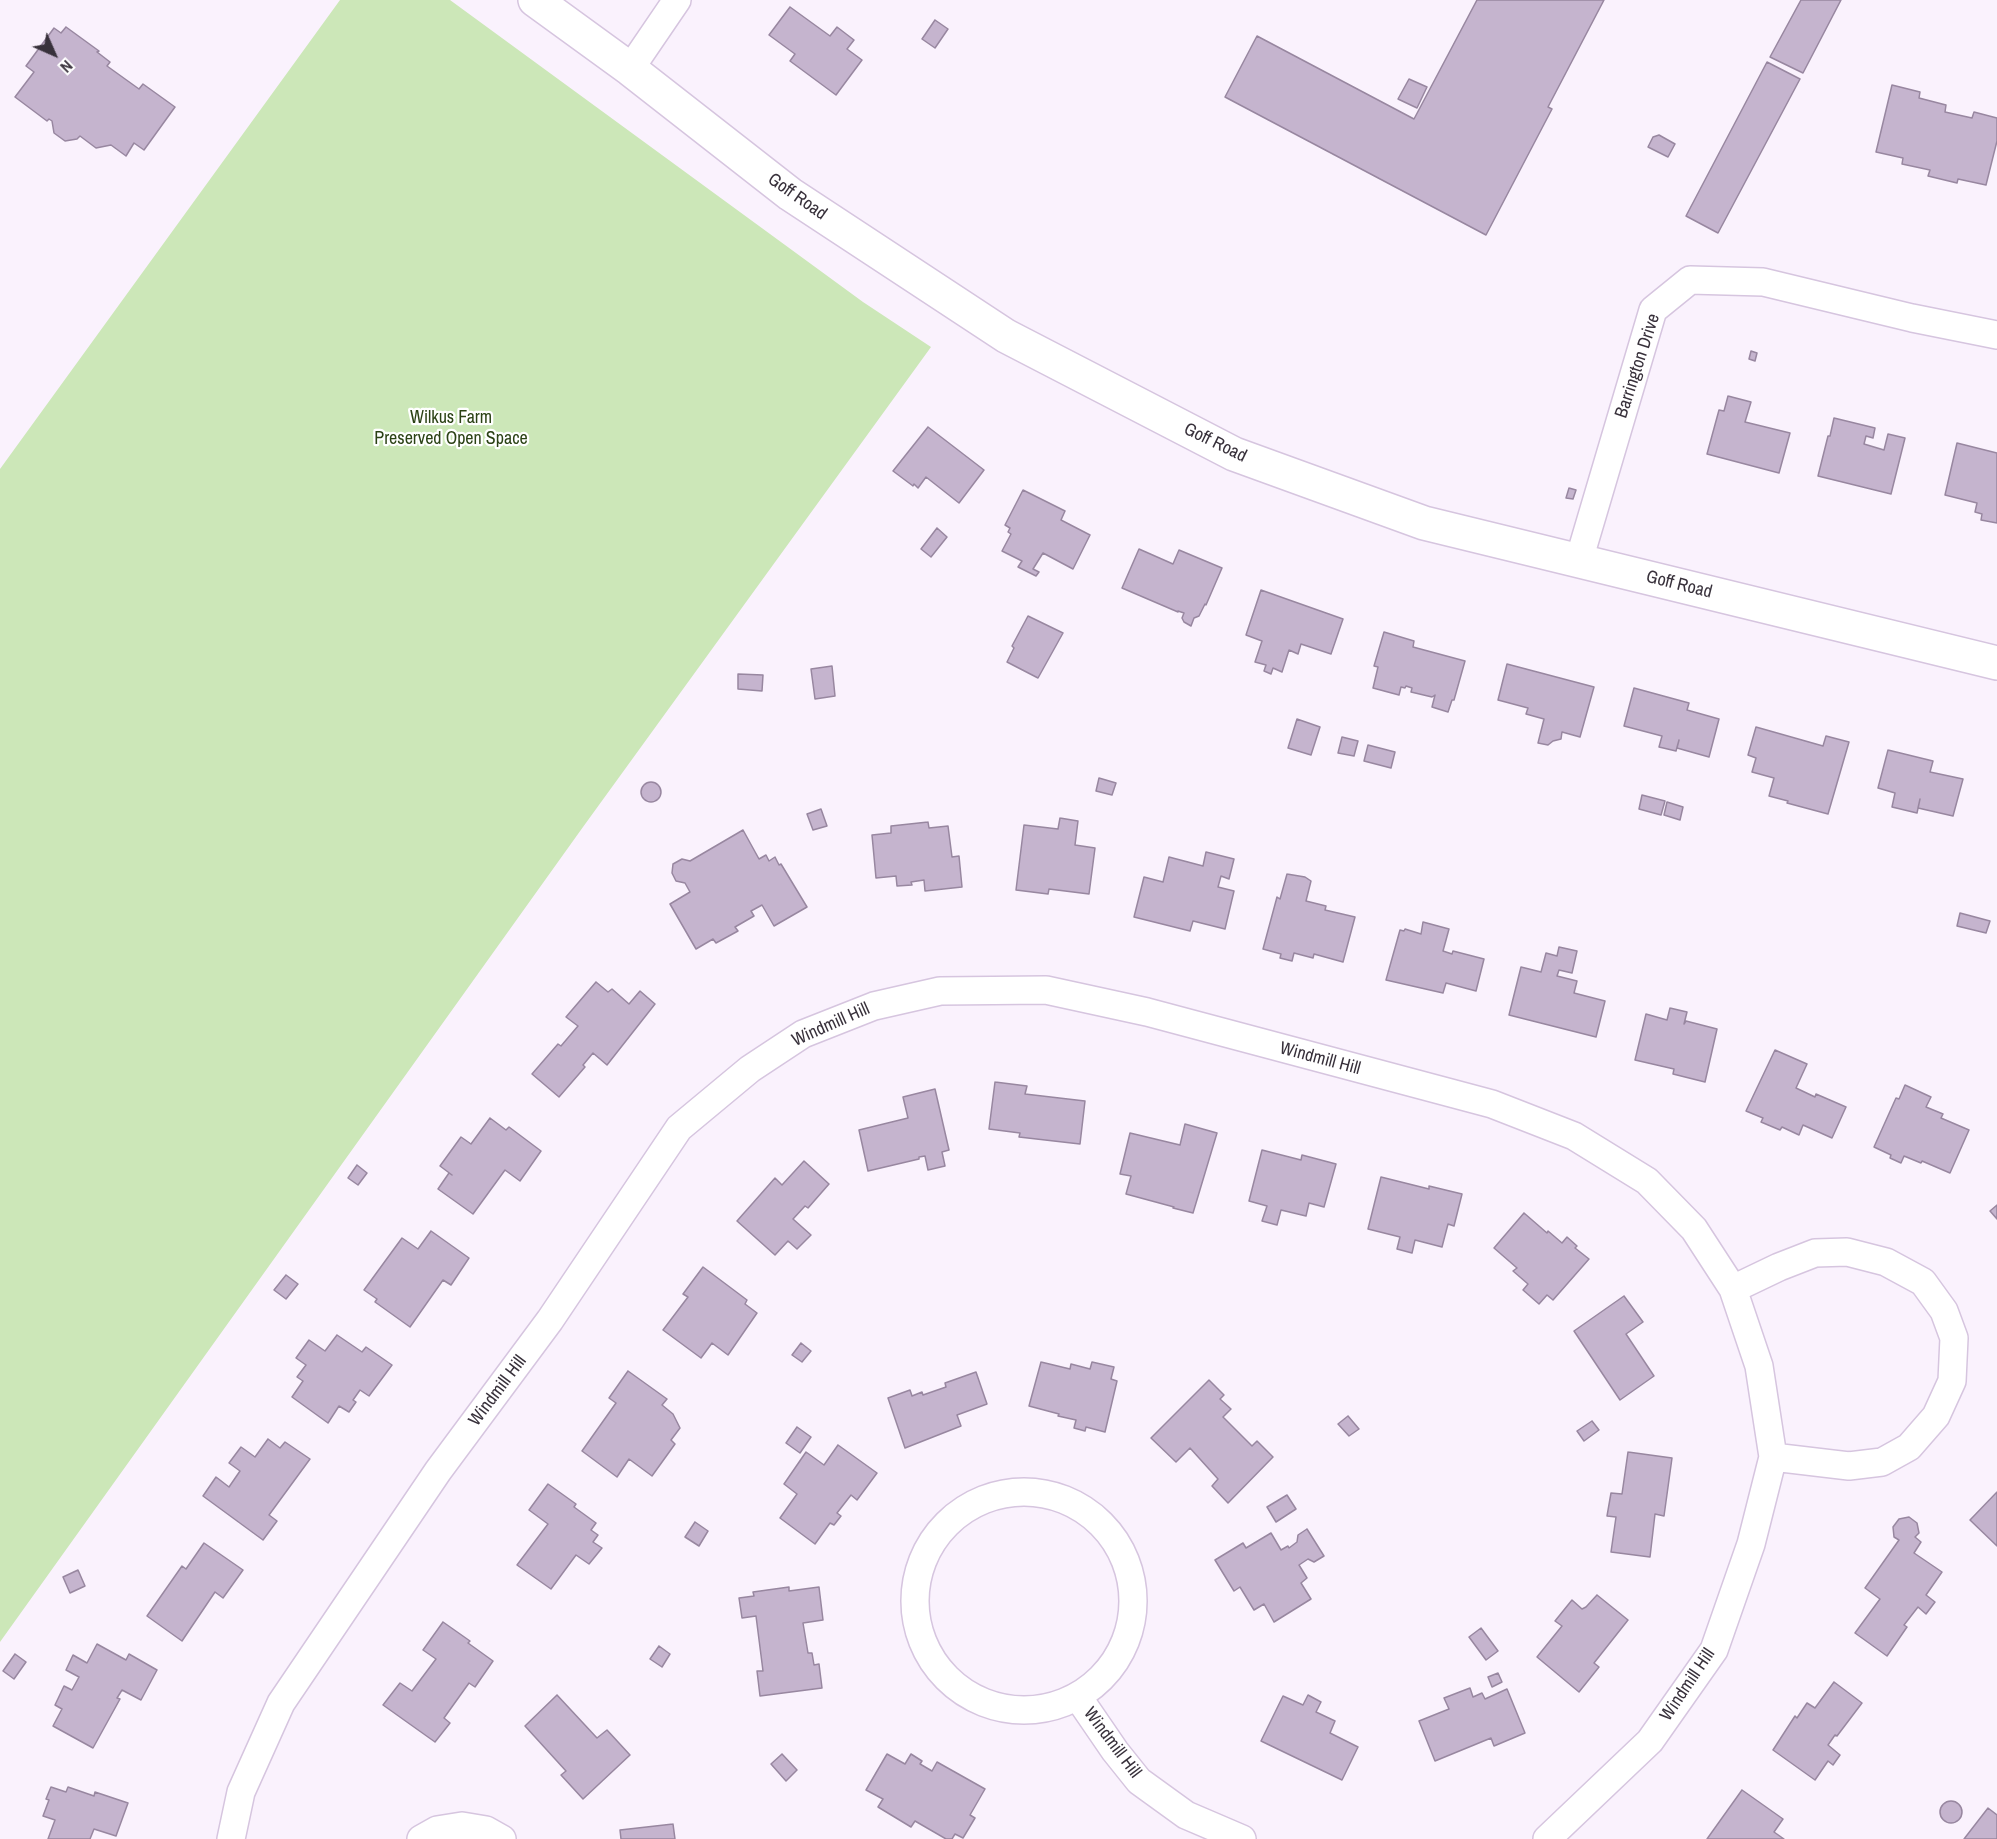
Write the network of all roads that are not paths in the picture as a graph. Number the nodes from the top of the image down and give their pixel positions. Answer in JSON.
{"nodes":[{"id":1,"x":536,"y":0,"type":"edge"},
{"id":2,"x":677,"y":0,"type":"edge"},
{"id":3,"x":630,"y":69,"type":"junction"},
{"id":4,"x":1997,"y":335,"type":"edge"},
{"id":5,"x":1579,"y":560,"type":"junction"},
{"id":6,"x":1997,"y":663,"type":"edge"},
{"id":7,"x":1733,"y":1289,"type":"junction"},
{"id":8,"x":1773,"y":1457,"type":"junction"},
{"id":9,"x":1078,"y":1697,"type":"junction"},
{"id":10,"x":231,"y":1839,"type":"edge"},
{"id":11,"x":422,"y":1839,"type":"edge"},
{"id":12,"x":502,"y":1839,"type":"edge"},
{"id":13,"x":1242,"y":1839,"type":"edge"},
{"id":14,"x":1549,"y":1839,"type":"edge"}],
"edges":[{"from":1,"to":3,"type":"street","name":"Goff Road"},
{"from":2,"to":3,"type":"street"},
{"from":3,"to":5,"type":"street","name":"Goff Road"},
{"from":4,"to":5,"type":"street","name":"Barrington Drive"},
{"from":5,"to":6,"type":"street","name":"Goff Road"},
{"from":7,"to":8,"type":"street","name":"Windmill Hill"},
{"from":7,"to":8,"type":"street"},
{"from":7,"to":10,"type":"street","name":"Windmill Hill"},
{"from":8,"to":14,"type":"street","name":"Windmill Hill"},
{"from":9,"to":9,"type":"street","name":"Windmill Hill"},
{"from":9,"to":13,"type":"street","name":"Windmill Hill"},
{"from":11,"to":12,"type":"street"}]}
